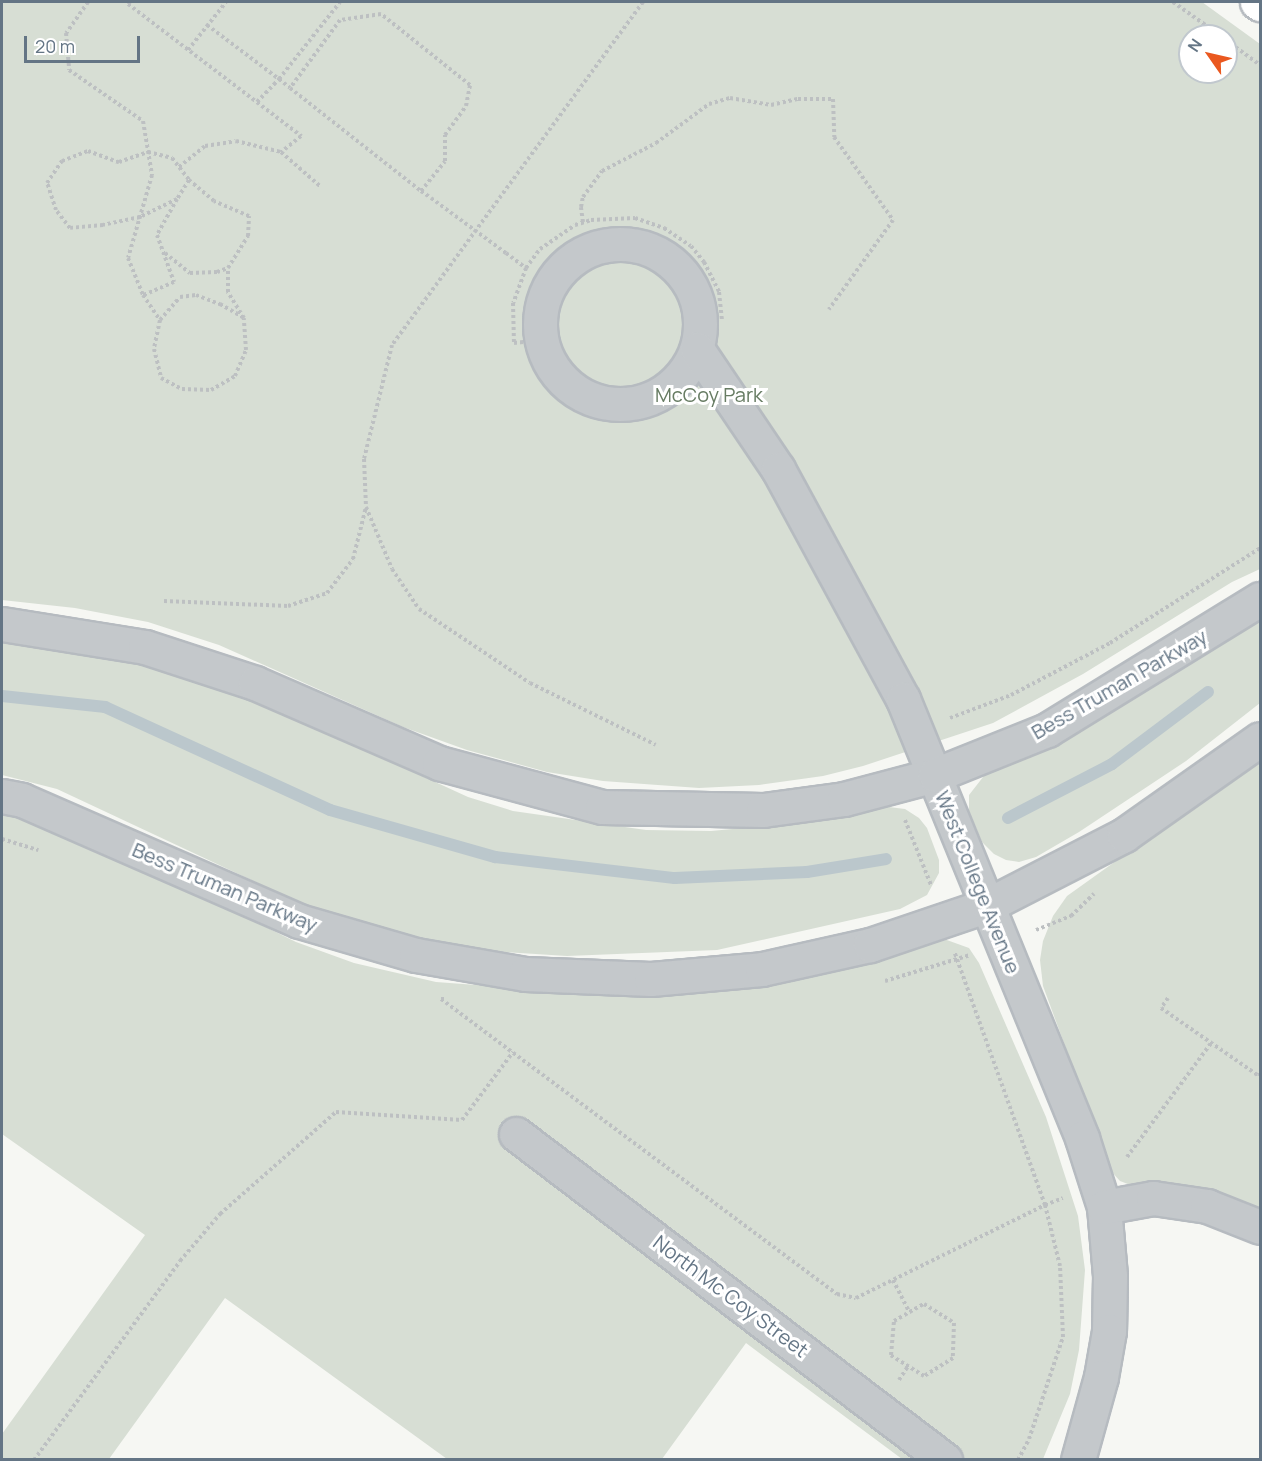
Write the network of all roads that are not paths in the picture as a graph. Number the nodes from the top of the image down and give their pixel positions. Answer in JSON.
{"nodes":[{"id":1,"x":697,"y":349,"type":"junction"},
{"id":2,"x":1260,"y":599,"type":"edge"},
{"id":3,"x":2,"y":624,"type":"edge"},
{"id":4,"x":1260,"y":739,"type":"edge"},
{"id":5,"x":935,"y":775,"type":"junction"},
{"id":6,"x":2,"y":796,"type":"edge"},
{"id":7,"x":988,"y":905,"type":"junction"},
{"id":8,"x":516,"y":1134,"type":"dead end"},
{"id":9,"x":1104,"y":1207,"type":"junction"},
{"id":10,"x":1260,"y":1227,"type":"edge"},
{"id":11,"x":945,"y":1460,"type":"edge"},
{"id":12,"x":1078,"y":1460,"type":"edge"}],
"edges":[{"from":1,"to":1,"type":"street"},
{"from":1,"to":5,"type":"street","name":"West College Avenue"},
{"from":2,"to":5,"type":"street","name":"Bess Truman Parkway"},
{"from":3,"to":5,"type":"street","name":"Bess Truman Parkway"},
{"from":4,"to":7,"type":"street","name":"Bess Truman Parkway"},
{"from":5,"to":7,"type":"street","name":"West College Avenue"},
{"from":6,"to":7,"type":"street","name":"Bess Truman Parkway"},
{"from":7,"to":9,"type":"street","name":"West College Avenue"},
{"from":8,"to":11,"type":"street","name":"North Mc Coy Street"},
{"from":9,"to":10,"type":"street"},
{"from":9,"to":12,"type":"street","name":"West College Avenue"}]}
